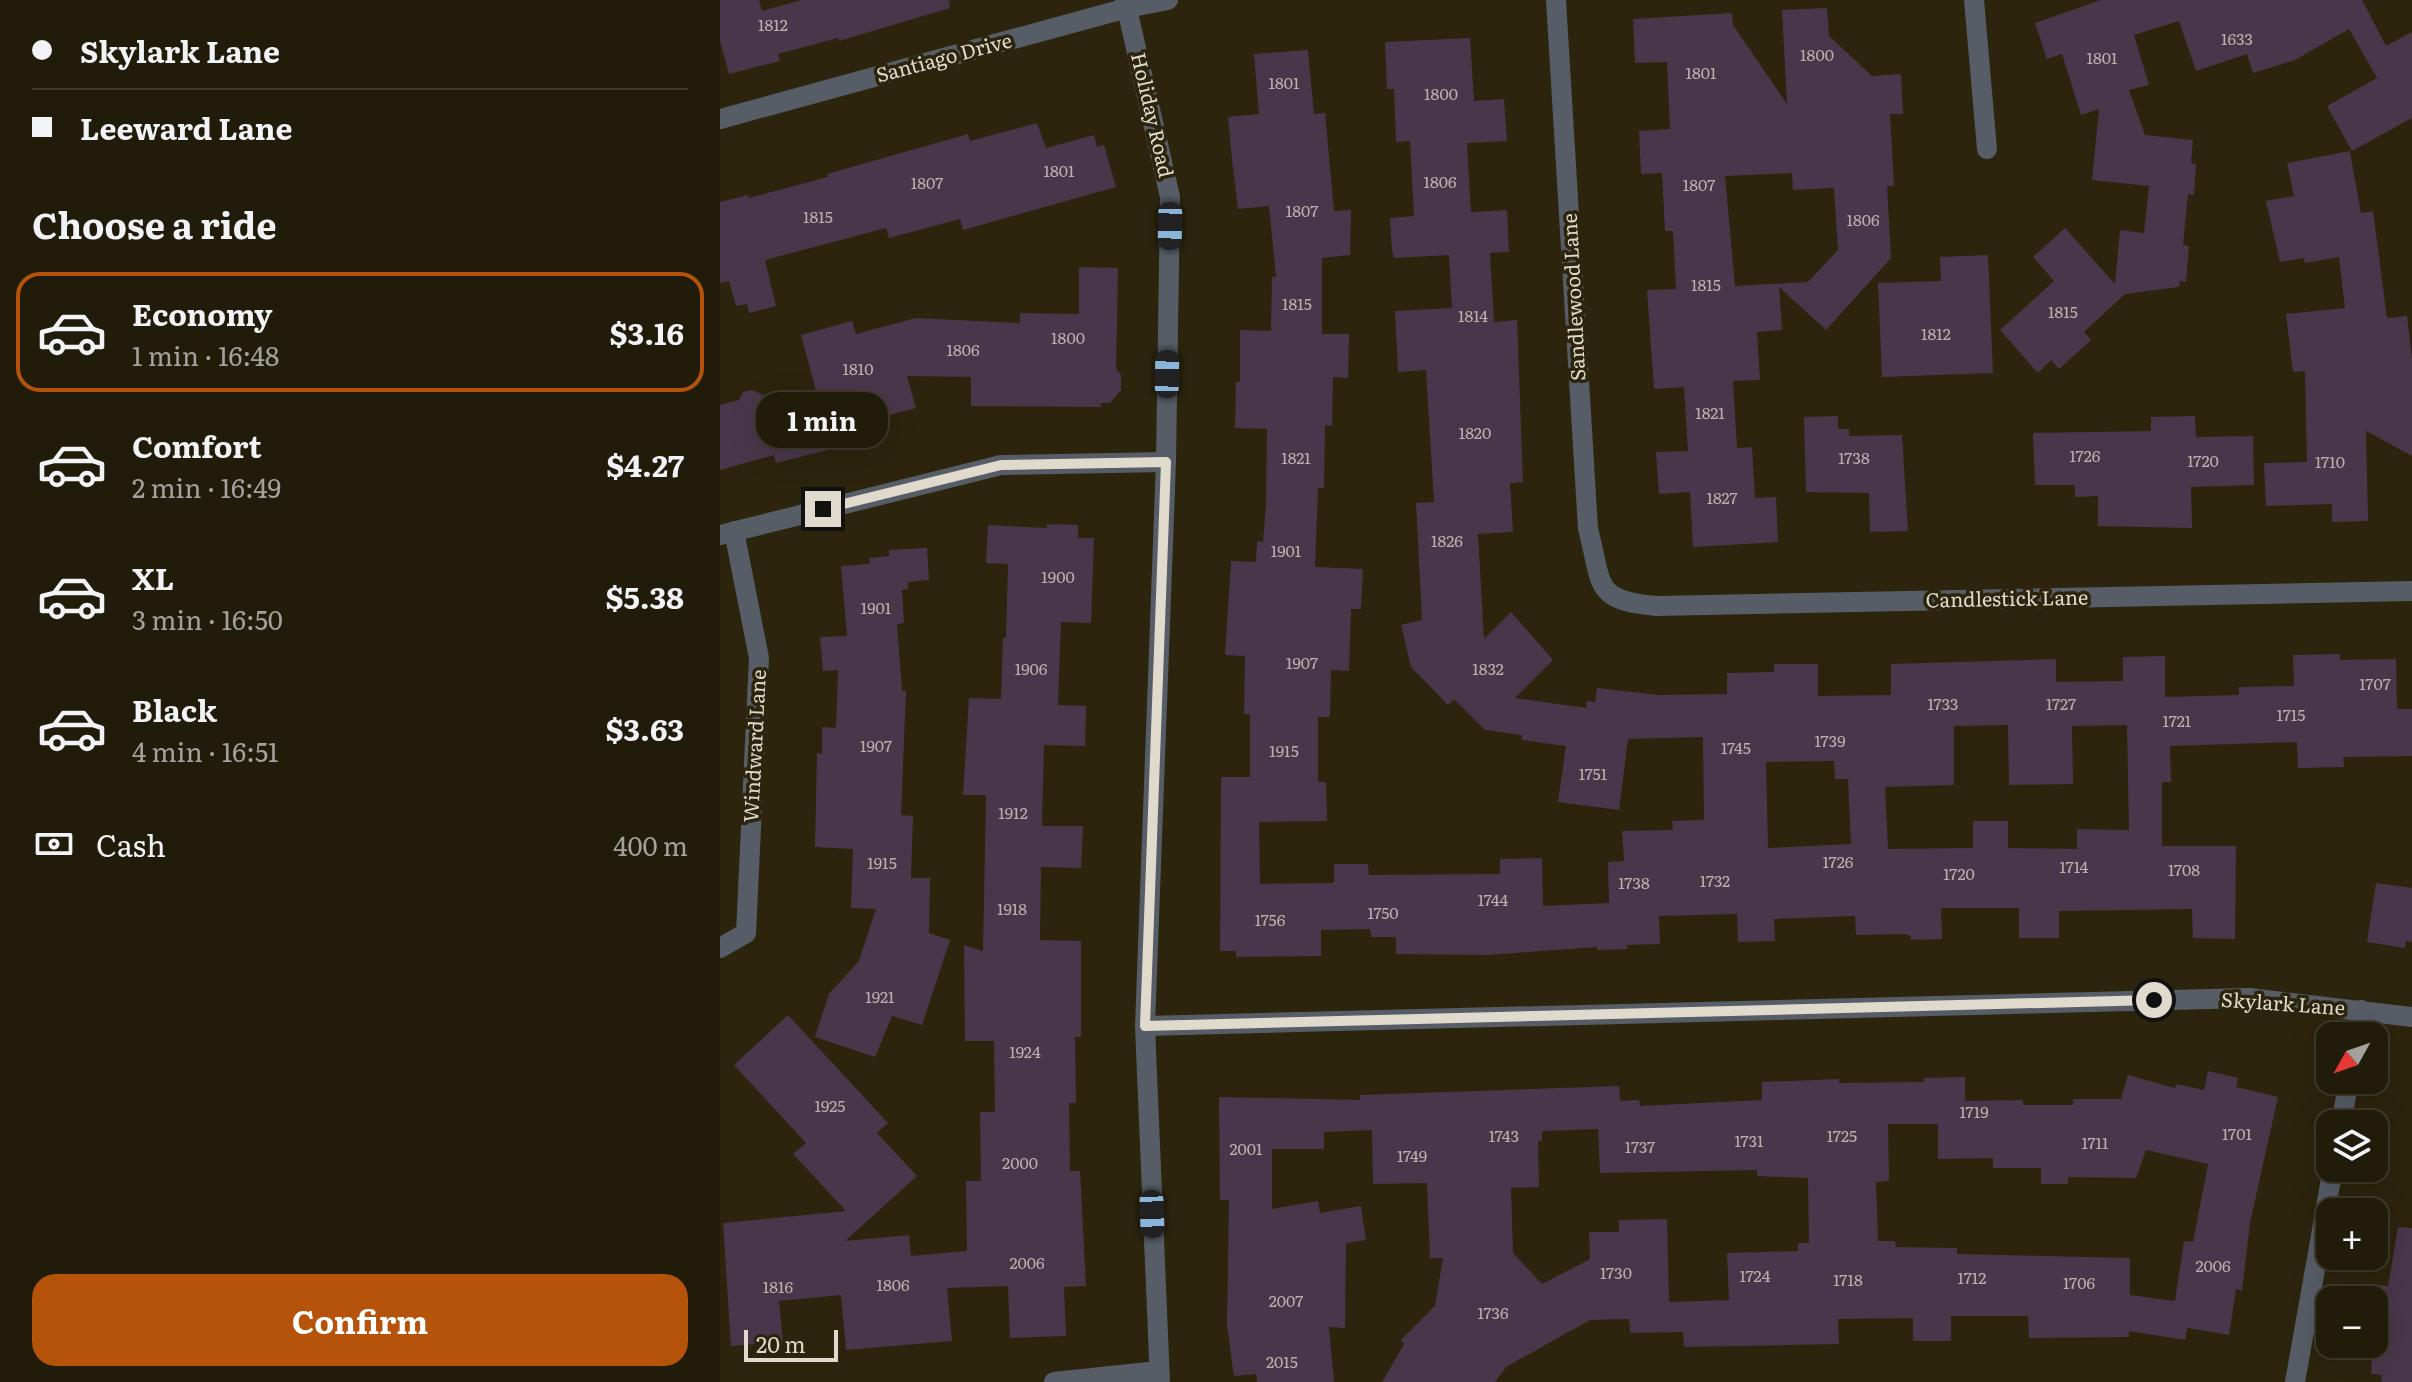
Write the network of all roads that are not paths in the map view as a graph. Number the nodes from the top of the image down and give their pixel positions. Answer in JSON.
{"nodes":[{"id":1,"x":1168,"y":0,"type":"edge"},
{"id":2,"x":1556,"y":0,"type":"edge"},
{"id":3,"x":1974,"y":0,"type":"edge"},
{"id":4,"x":1126,"y":4,"type":"edge"},
{"id":5,"x":720,"y":119,"type":"edge"},
{"id":6,"x":1987,"y":149,"type":"dead end"},
{"id":7,"x":1166,"y":462,"type":"junction"},
{"id":8,"x":727,"y":533,"type":"edge"},
{"id":9,"x":2412,"y":591,"type":"edge"},
{"id":10,"x":1605,"y":592,"type":"joint"},
{"id":11,"x":720,"y":948,"type":"edge"},
{"id":12,"x":2361,"y":1010,"type":"junction"},
{"id":13,"x":2412,"y":1017,"type":"edge"},
{"id":14,"x":2359,"y":1022,"type":"edge"},
{"id":15,"x":1145,"y":1026,"type":"junction"},
{"id":16,"x":2331,"y":1182,"type":"edge"},
{"id":17,"x":1159,"y":1376,"type":"edge"},
{"id":18,"x":1054,"y":1382,"type":"edge"},
{"id":19,"x":2295,"y":1382,"type":"edge"}],
"edges":[{"from":1,"to":4,"type":"street","name":"Santiago Drive"},
{"from":2,"to":10,"type":"street","name":"Sandlewood Lane"},
{"from":3,"to":6,"type":"street"},
{"from":4,"to":5,"type":"street","name":"Santiago Drive"},
{"from":4,"to":7,"type":"street","name":"Holiday Road"},
{"from":7,"to":8,"type":"street"},
{"from":7,"to":15,"type":"street","name":"Holiday Road"},
{"from":8,"to":11,"type":"street","name":"Windward Lane"},
{"from":9,"to":10,"type":"street","name":"Candlestick Lane"},
{"from":12,"to":13,"type":"street","name":"Skylark Lane"},
{"from":12,"to":14,"type":"street"},
{"from":12,"to":15,"type":"street","name":"Skylark Lane"},
{"from":15,"to":17,"type":"street","name":"Holiday Road"},
{"from":16,"to":19,"type":"street"},
{"from":17,"to":18,"type":"street"}]}
